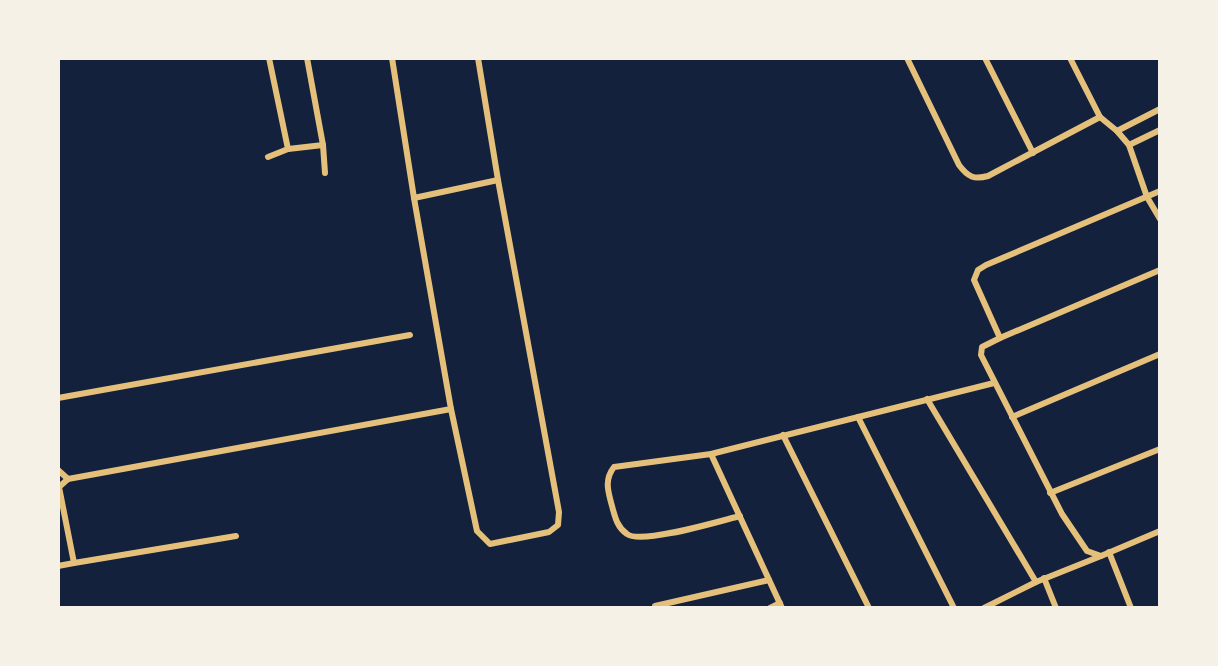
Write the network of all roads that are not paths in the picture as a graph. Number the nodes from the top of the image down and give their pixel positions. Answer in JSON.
{"nodes":[{"id":1,"x":269,"y":58,"type":"edge"},
{"id":2,"x":307,"y":58,"type":"edge"},
{"id":3,"x":392,"y":58,"type":"edge"},
{"id":4,"x":478,"y":58,"type":"edge"},
{"id":5,"x":907,"y":58,"type":"edge"},
{"id":6,"x":985,"y":58,"type":"edge"},
{"id":7,"x":1070,"y":58,"type":"edge"},
{"id":8,"x":1160,"y":109,"type":"edge"},
{"id":9,"x":1100,"y":117,"type":"junction"},
{"id":10,"x":1160,"y":130,"type":"edge"},
{"id":11,"x":1117,"y":131,"type":"junction"},
{"id":12,"x":1129,"y":145,"type":"junction"},
{"id":13,"x":323,"y":146,"type":"junction"},
{"id":14,"x":288,"y":149,"type":"junction"},
{"id":15,"x":1033,"y":153,"type":"junction"},
{"id":16,"x":268,"y":158,"type":"dead end"},
{"id":17,"x":325,"y":173,"type":"dead end"},
{"id":18,"x":498,"y":180,"type":"junction"},
{"id":19,"x":1160,"y":191,"type":"edge"},
{"id":20,"x":1147,"y":197,"type":"junction"},
{"id":21,"x":414,"y":198,"type":"junction"},
{"id":22,"x":1160,"y":219,"type":"edge"},
{"id":23,"x":1160,"y":270,"type":"edge"},
{"id":24,"x":410,"y":335,"type":"dead end"},
{"id":25,"x":1000,"y":338,"type":"junction"},
{"id":26,"x":1160,"y":354,"type":"edge"},
{"id":27,"x":994,"y":383,"type":"junction"},
{"id":28,"x":58,"y":398,"type":"edge"},
{"id":29,"x":927,"y":399,"type":"junction"},
{"id":30,"x":451,"y":409,"type":"junction"},
{"id":31,"x":858,"y":417,"type":"junction"},
{"id":32,"x":1012,"y":417,"type":"junction"},
{"id":33,"x":783,"y":435,"type":"junction"},
{"id":34,"x":1160,"y":449,"type":"edge"},
{"id":35,"x":711,"y":454,"type":"junction"},
{"id":36,"x":58,"y":470,"type":"edge"},
{"id":37,"x":68,"y":479,"type":"junction"},
{"id":38,"x":1050,"y":493,"type":"junction"},
{"id":39,"x":740,"y":516,"type":"junction"},
{"id":40,"x":1160,"y":531,"type":"edge"},
{"id":41,"x":236,"y":536,"type":"dead end"},
{"id":42,"x":1109,"y":552,"type":"junction"},
{"id":43,"x":1101,"y":556,"type":"junction"},
{"id":44,"x":74,"y":563,"type":"junction"},
{"id":45,"x":58,"y":566,"type":"edge"},
{"id":46,"x":1044,"y":578,"type":"junction"},
{"id":47,"x":770,"y":580,"type":"junction"},
{"id":48,"x":1036,"y":582,"type":"junction"},
{"id":49,"x":781,"y":605,"type":"edge"},
{"id":50,"x":655,"y":606,"type":"edge"},
{"id":51,"x":770,"y":608,"type":"edge"},
{"id":52,"x":869,"y":608,"type":"edge"},
{"id":53,"x":954,"y":608,"type":"edge"},
{"id":54,"x":984,"y":608,"type":"edge"},
{"id":55,"x":1056,"y":608,"type":"edge"},
{"id":56,"x":1131,"y":608,"type":"edge"}],
"edges":[{"from":1,"to":14,"type":"street"},
{"from":2,"to":13,"type":"street"},
{"from":3,"to":21,"type":"street"},
{"from":4,"to":18,"type":"street"},
{"from":5,"to":15,"type":"street"},
{"from":6,"to":15,"type":"street"},
{"from":7,"to":9,"type":"street"},
{"from":8,"to":11,"type":"street"},
{"from":9,"to":11,"type":"street"},
{"from":9,"to":15,"type":"street"},
{"from":10,"to":12,"type":"street"},
{"from":11,"to":12,"type":"street"},
{"from":12,"to":20,"type":"street"},
{"from":13,"to":14,"type":"street"},
{"from":13,"to":17,"type":"street"},
{"from":14,"to":16,"type":"street"},
{"from":18,"to":21,"type":"street"},
{"from":18,"to":30,"type":"street"},
{"from":19,"to":20,"type":"street"},
{"from":20,"to":22,"type":"street"},
{"from":20,"to":25,"type":"street"},
{"from":21,"to":30,"type":"street"},
{"from":23,"to":25,"type":"street"},
{"from":24,"to":28,"type":"street"},
{"from":25,"to":27,"type":"street"},
{"from":26,"to":32,"type":"street"},
{"from":27,"to":29,"type":"street"},
{"from":27,"to":32,"type":"street"},
{"from":29,"to":31,"type":"street"},
{"from":29,"to":48,"type":"street"},
{"from":30,"to":37,"type":"street"},
{"from":31,"to":33,"type":"street"},
{"from":31,"to":53,"type":"street"},
{"from":32,"to":38,"type":"street"},
{"from":33,"to":35,"type":"street"},
{"from":33,"to":52,"type":"street"},
{"from":34,"to":38,"type":"street"},
{"from":35,"to":39,"type":"street"},
{"from":35,"to":39,"type":"street"},
{"from":36,"to":37,"type":"street"},
{"from":37,"to":44,"type":"street"},
{"from":38,"to":43,"type":"street"},
{"from":39,"to":47,"type":"street"},
{"from":40,"to":42,"type":"street"},
{"from":41,"to":44,"type":"street"},
{"from":42,"to":43,"type":"street"},
{"from":42,"to":56,"type":"street"},
{"from":43,"to":46,"type":"street"},
{"from":44,"to":45,"type":"street"},
{"from":46,"to":48,"type":"street"},
{"from":46,"to":55,"type":"street"},
{"from":47,"to":49,"type":"street"},
{"from":47,"to":50,"type":"street"},
{"from":48,"to":54,"type":"street"},
{"from":49,"to":51,"type":"street"}]}
